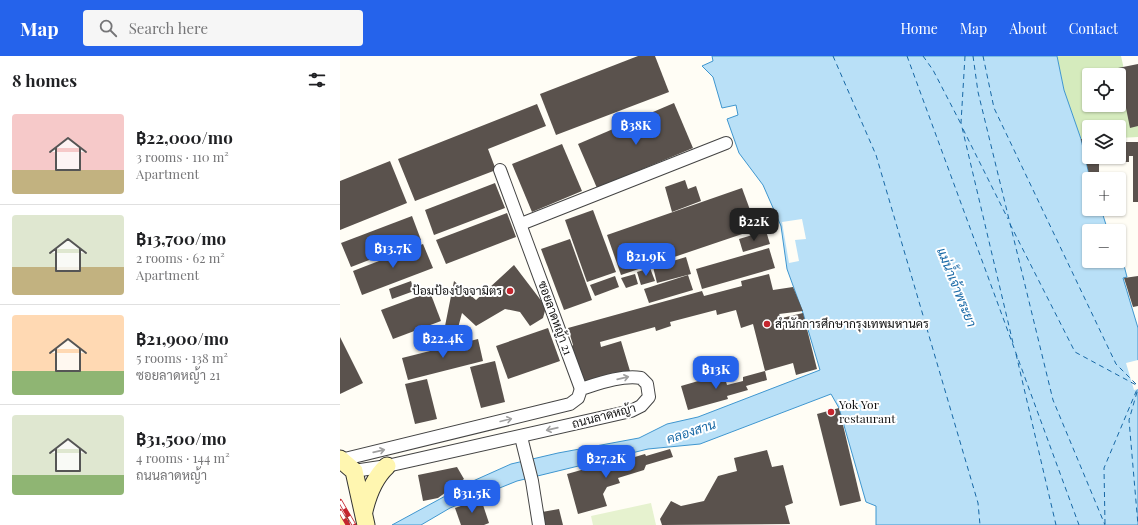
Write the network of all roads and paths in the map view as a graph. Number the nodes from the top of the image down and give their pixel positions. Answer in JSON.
{"nodes":[{"id":1,"x":726,"y":143,"type":"dead end"},
{"id":2,"x":500,"y":170,"type":"dead end"},
{"id":3,"x":521,"y":224,"type":"junction"},
{"id":4,"x":581,"y":389,"type":"junction"},
{"id":5,"x":521,"y":437,"type":"junction"},
{"id":6,"x":343,"y":465,"type":"edge"},
{"id":7,"x":387,"y":466,"type":"junction"},
{"id":8,"x":365,"y":519,"type":"edge"},
{"id":9,"x":539,"y":525,"type":"edge"}],
"edges":[{"from":1,"to":3,"type":"street"},
{"from":2,"to":3,"type":"street","name":"ซอยลาดหญ้า 21"},
{"from":3,"to":4,"type":"street","name":"ซอยลาดหญ้า 21"},
{"from":4,"to":5,"type":"street","name":"ถนนลาดหญ้า","one_way":true},
{"from":6,"to":4,"type":"street","name":"ถนนลาดหญ้า","one_way":true},
{"from":5,"to":7,"type":"street","name":"ถนนลาดหญ้า"},
{"from":5,"to":9,"type":"street"},
{"from":6,"to":7,"type":"street","name":"ถนนลาดหญ้า"},
{"from":6,"to":8,"type":"main road"},
{"from":7,"to":8,"type":"main road"}]}
